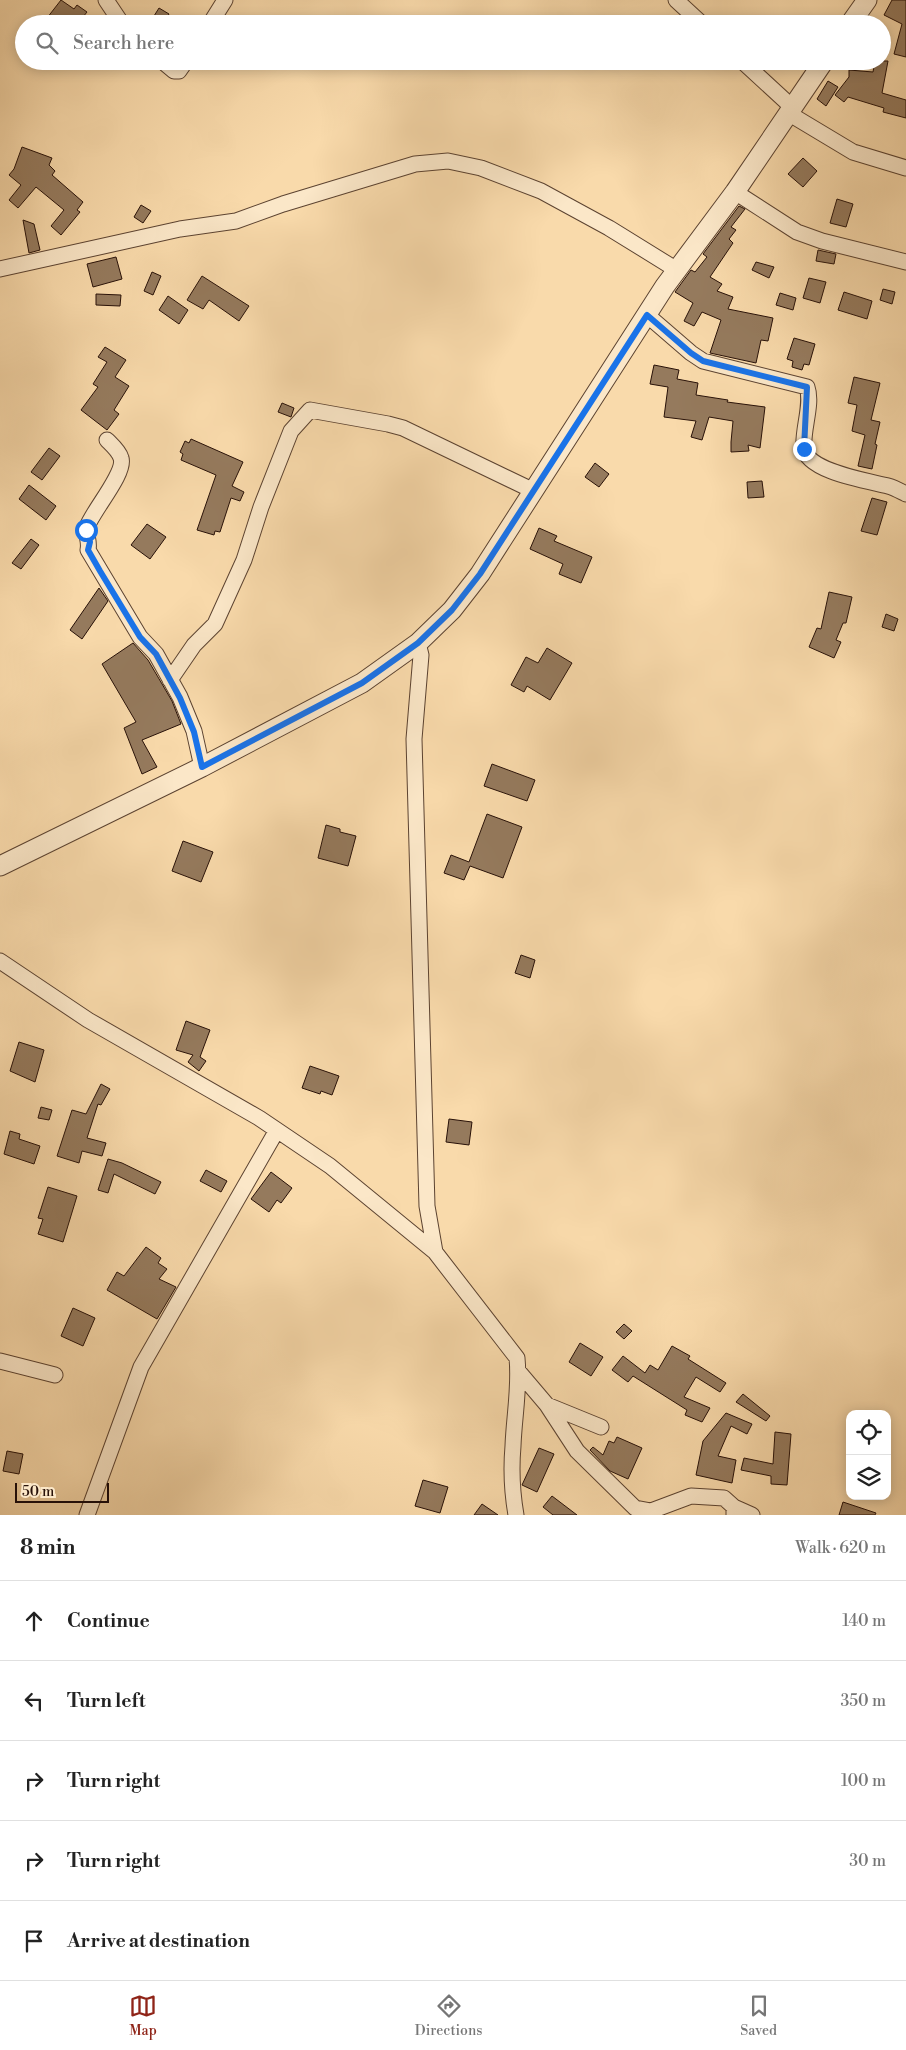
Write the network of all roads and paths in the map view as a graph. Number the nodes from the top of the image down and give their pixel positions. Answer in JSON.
{"nodes":[{"id":1,"x":106,"y":0,"type":"edge"},
{"id":2,"x":224,"y":0,"type":"edge"},
{"id":3,"x":676,"y":0,"type":"edge"},
{"id":4,"x":867,"y":0,"type":"edge"},
{"id":5,"x":116,"y":15,"type":"edge"},
{"id":6,"x":215,"y":15,"type":"edge"},
{"id":7,"x":692,"y":15,"type":"edge"},
{"id":8,"x":856,"y":15,"type":"edge"},
{"id":9,"x":751,"y":70,"type":"edge"},
{"id":10,"x":818,"y":70,"type":"edge"},
{"id":11,"x":790,"y":110,"type":"junction"},
{"id":12,"x":906,"y":168,"type":"edge"},
{"id":13,"x":735,"y":192,"type":"junction"},
{"id":14,"x":906,"y":262,"type":"edge"},
{"id":15,"x":0,"y":269,"type":"edge"},
{"id":16,"x":677,"y":270,"type":"junction"},
{"id":17,"x":647,"y":315,"type":"junction"},
{"id":18,"x":107,"y":440,"type":"dead end"},
{"id":19,"x":534,"y":491,"type":"junction"},
{"id":20,"x":906,"y":494,"type":"edge"},
{"id":21,"x":418,"y":643,"type":"junction"},
{"id":22,"x":170,"y":680,"type":"junction"},
{"id":23,"x":202,"y":767,"type":"junction"},
{"id":24,"x":0,"y":866,"type":"edge"},
{"id":25,"x":0,"y":960,"type":"edge"},
{"id":26,"x":277,"y":1130,"type":"junction"},
{"id":27,"x":435,"y":1252,"type":"junction"},
{"id":28,"x":0,"y":1360,"type":"edge"},
{"id":29,"x":519,"y":1372,"type":"junction"},
{"id":30,"x":55,"y":1375,"type":"dead end"},
{"id":31,"x":547,"y":1405,"type":"junction"},
{"id":32,"x":601,"y":1427,"type":"dead end"},
{"id":33,"x":734,"y":1511,"type":"edge"},
{"id":34,"x":87,"y":1515,"type":"edge"},
{"id":35,"x":516,"y":1515,"type":"edge"},
{"id":36,"x":752,"y":1515,"type":"edge"}],
"edges":[{"from":1,"to":5,"type":"street"},
{"from":2,"to":6,"type":"street"},
{"from":3,"to":7,"type":"street"},
{"from":4,"to":8,"type":"street"},
{"from":9,"to":11,"type":"street"},
{"from":10,"to":11,"type":"street"},
{"from":11,"to":12,"type":"street"},
{"from":11,"to":13,"type":"street"},
{"from":13,"to":14,"type":"street"},
{"from":13,"to":16,"type":"street"},
{"from":15,"to":16,"type":"street"},
{"from":16,"to":17,"type":"street"},
{"from":17,"to":19,"type":"street"},
{"from":17,"to":20,"type":"street"},
{"from":18,"to":22,"type":"street"},
{"from":19,"to":21,"type":"street"},
{"from":19,"to":22,"type":"street"},
{"from":21,"to":23,"type":"street"},
{"from":21,"to":27,"type":"street"},
{"from":22,"to":23,"type":"street"},
{"from":23,"to":24,"type":"street"},
{"from":25,"to":26,"type":"street"},
{"from":26,"to":27,"type":"street"},
{"from":26,"to":34,"type":"street"},
{"from":27,"to":29,"type":"street"},
{"from":28,"to":30,"type":"street"},
{"from":29,"to":31,"type":"street"},
{"from":29,"to":35,"type":"street"},
{"from":31,"to":32,"type":"street"},
{"from":31,"to":33,"type":"street"},
{"from":33,"to":36,"type":"street"}]}
